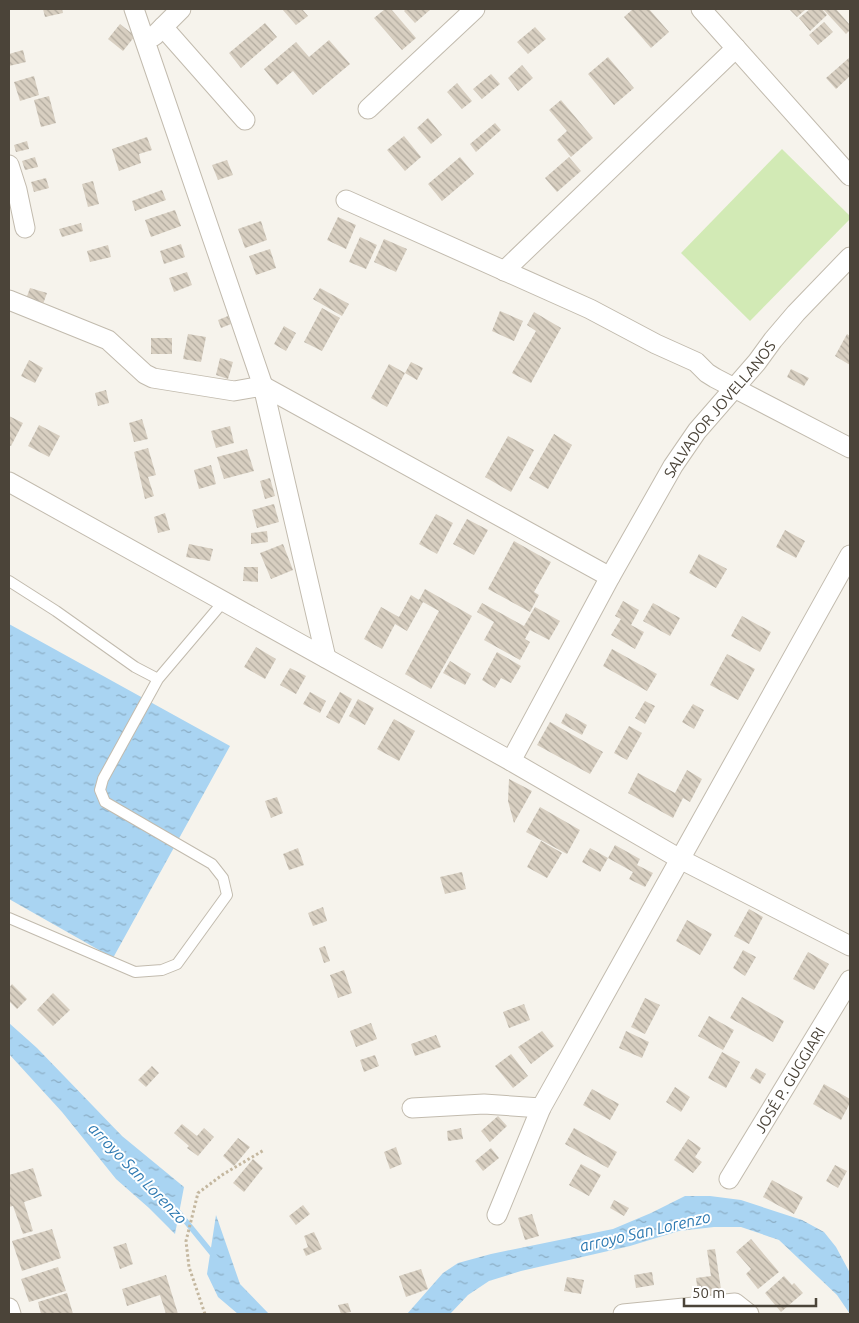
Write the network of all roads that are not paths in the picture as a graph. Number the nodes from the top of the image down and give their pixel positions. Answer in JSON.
{"nodes":[{"id":1,"x":134,"y":9,"type":"edge"},
{"id":2,"x":181,"y":9,"type":"edge"},
{"id":3,"x":475,"y":9,"type":"edge"},
{"id":4,"x":701,"y":9,"type":"edge"},
{"id":5,"x":163,"y":27,"type":"junction"},
{"id":6,"x":146,"y":44,"type":"junction"},
{"id":7,"x":736,"y":48,"type":"junction"},
{"id":8,"x":368,"y":109,"type":"dead end"},
{"id":9,"x":245,"y":120,"type":"dead end"},
{"id":10,"x":9,"y":165,"type":"edge"},
{"id":11,"x":850,"y":176,"type":"edge"},
{"id":12,"x":346,"y":200,"type":"dead end"},
{"id":13,"x":25,"y":228,"type":"dead end"},
{"id":14,"x":850,"y":257,"type":"edge"},
{"id":15,"x":504,"y":271,"type":"junction"},
{"id":16,"x":9,"y":300,"type":"edge"},
{"id":17,"x":263,"y":386,"type":"junction"},
{"id":18,"x":735,"y":388,"type":"junction"},
{"id":19,"x":850,"y":448,"type":"edge"},
{"id":20,"x":9,"y":482,"type":"edge"},
{"id":21,"x":850,"y":555,"type":"edge"},
{"id":22,"x":610,"y":577,"type":"junction"},
{"id":23,"x":9,"y":581,"type":"edge"},
{"id":24,"x":224,"y":601,"type":"junction"},
{"id":25,"x":326,"y":658,"type":"junction"},
{"id":26,"x":158,"y":680,"type":"junction"},
{"id":27,"x":511,"y":761,"type":"junction"},
{"id":28,"x":680,"y":858,"type":"junction"},
{"id":29,"x":9,"y":918,"type":"edge"},
{"id":30,"x":850,"y":946,"type":"edge"},
{"id":31,"x":850,"y":980,"type":"edge"},
{"id":32,"x":412,"y":1108,"type":"dead end"},
{"id":33,"x":541,"y":1108,"type":"junction"},
{"id":34,"x":729,"y":1179,"type":"dead end"},
{"id":35,"x":497,"y":1215,"type":"dead end"},
{"id":36,"x":9,"y":1308,"type":"edge"},
{"id":37,"x":11,"y":1314,"type":"edge"},
{"id":38,"x":623,"y":1314,"type":"edge"},
{"id":39,"x":749,"y":1314,"type":"edge"}],
"edges":[{"from":1,"to":6,"type":"street"},
{"from":2,"to":5,"type":"street"},
{"from":3,"to":8,"type":"street"},
{"from":4,"to":7,"type":"street"},
{"from":5,"to":6,"type":"street"},
{"from":5,"to":9,"type":"street"},
{"from":6,"to":17,"type":"street"},
{"from":7,"to":11,"type":"street"},
{"from":7,"to":15,"type":"street"},
{"from":10,"to":13,"type":"street"},
{"from":12,"to":15,"type":"street"},
{"from":14,"to":18,"type":"street","name":"SALVADOR JOVELLANOS"},
{"from":15,"to":18,"type":"street"},
{"from":16,"to":17,"type":"street"},
{"from":17,"to":22,"type":"street"},
{"from":17,"to":25,"type":"street"},
{"from":18,"to":19,"type":"street"},
{"from":18,"to":22,"type":"street","name":"SALVADOR JOVELLANOS"},
{"from":20,"to":24,"type":"street"},
{"from":21,"to":28,"type":"street"},
{"from":22,"to":27,"type":"street","name":"SALVADOR JOVELLANOS"},
{"from":23,"to":26,"type":"lane"},
{"from":24,"to":25,"type":"street"},
{"from":24,"to":26,"type":"lane"},
{"from":25,"to":27,"type":"street"},
{"from":26,"to":29,"type":"lane"},
{"from":27,"to":28,"type":"street"},
{"from":28,"to":30,"type":"street"},
{"from":28,"to":33,"type":"street"},
{"from":31,"to":34,"type":"street","name":"JOSÉ P. GUGGIARI"},
{"from":32,"to":33,"type":"street"},
{"from":33,"to":35,"type":"street"},
{"from":36,"to":37,"type":"street"},
{"from":38,"to":39,"type":"street"}]}
